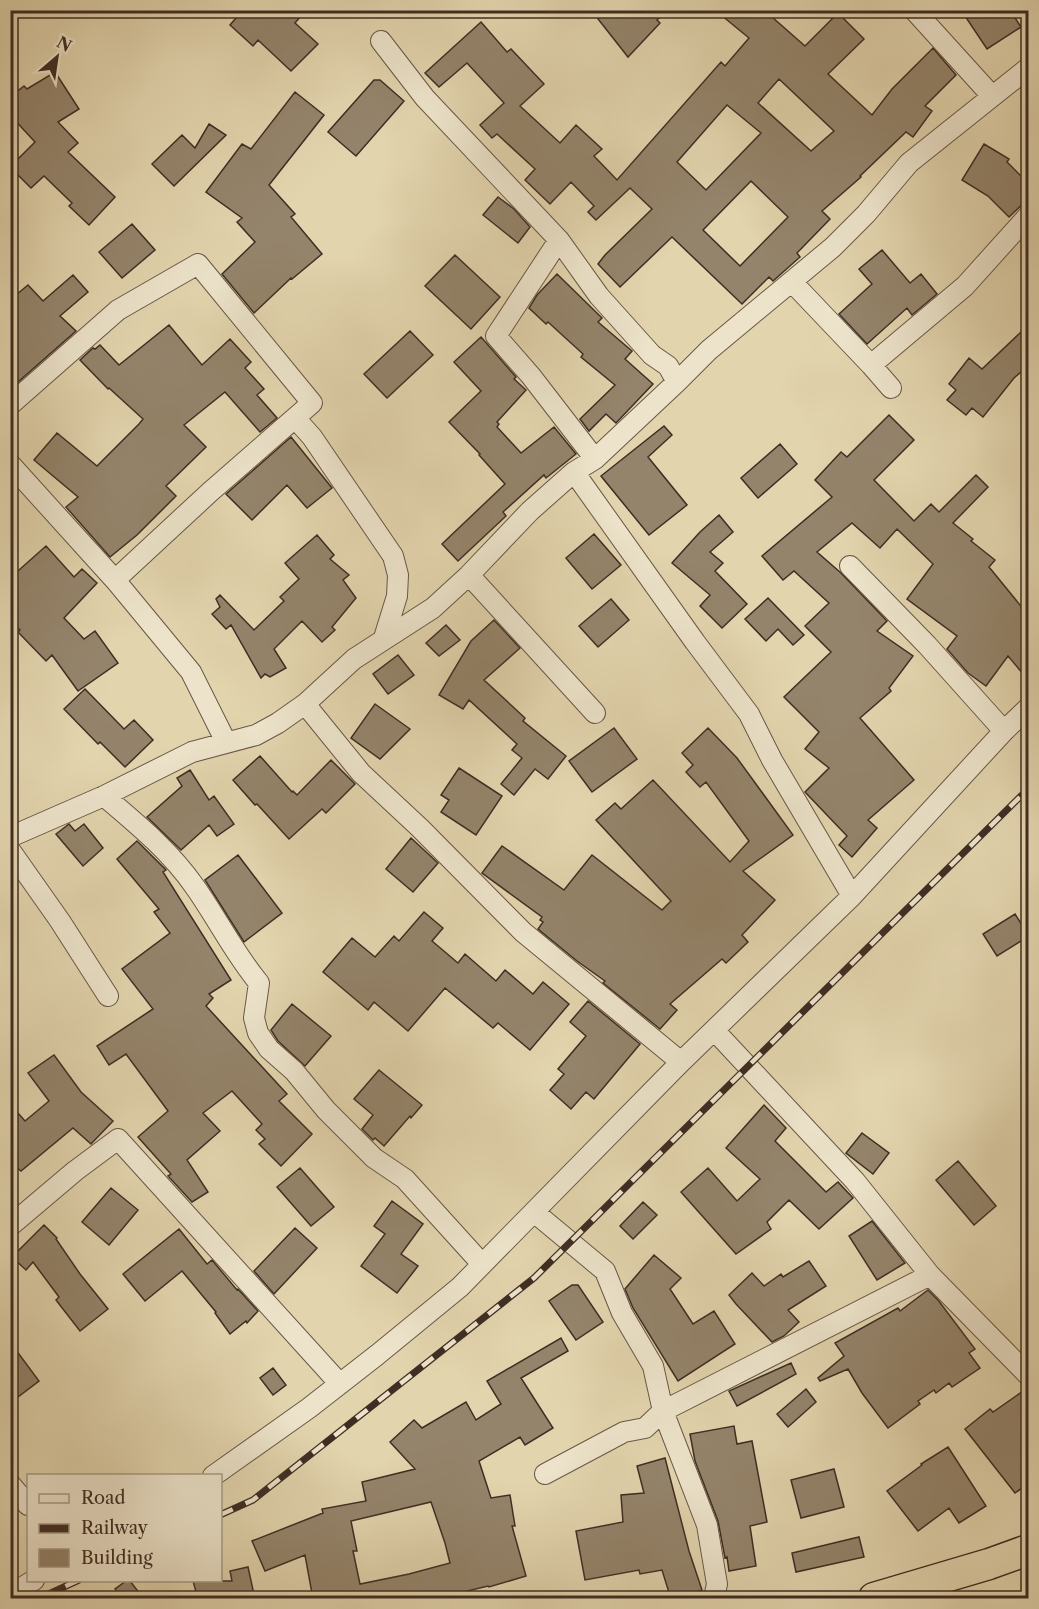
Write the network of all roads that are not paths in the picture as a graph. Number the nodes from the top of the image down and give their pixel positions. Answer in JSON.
{"nodes":[{"id":1,"x":914,"y":10,"type":"edge"},
{"id":2,"x":381,"y":41,"type":"dead end"},
{"id":3,"x":1029,"y":68,"type":"edge"},
{"id":4,"x":992,"y":96,"type":"junction"},
{"id":5,"x":1029,"y":216,"type":"edge"},
{"id":6,"x":558,"y":240,"type":"junction"},
{"id":7,"x":792,"y":282,"type":"junction"},
{"id":8,"x":871,"y":365,"type":"junction"},
{"id":9,"x":677,"y":382,"type":"junction"},
{"id":10,"x":891,"y":388,"type":"dead end"},
{"id":11,"x":10,"y":405,"type":"edge"},
{"id":12,"x":295,"y":418,"type":"junction"},
{"id":13,"x":595,"y":459,"type":"junction"},
{"id":14,"x":10,"y":464,"type":"edge"},
{"id":15,"x":574,"y":472,"type":"junction"},
{"id":16,"x":850,"y":566,"type":"dead end"},
{"id":17,"x":469,"y":575,"type":"junction"},
{"id":18,"x":115,"y":580,"type":"junction"},
{"id":19,"x":384,"y":638,"type":"junction"},
{"id":20,"x":306,"y":704,"type":"junction"},
{"id":21,"x":1029,"y":708,"type":"edge"},
{"id":22,"x":596,"y":713,"type":"dead end"},
{"id":23,"x":1004,"y":731,"type":"junction"},
{"id":24,"x":225,"y":742,"type":"junction"},
{"id":25,"x":104,"y":796,"type":"junction"},
{"id":26,"x":10,"y":837,"type":"edge"},
{"id":27,"x":10,"y":850,"type":"edge"},
{"id":28,"x":852,"y":896,"type":"junction"},
{"id":29,"x":108,"y":996,"type":"dead end"},
{"id":30,"x":714,"y":1030,"type":"junction"},
{"id":31,"x":681,"y":1062,"type":"junction"},
{"id":32,"x":534,"y":1212,"type":"junction"},
{"id":33,"x":10,"y":1226,"type":"edge"},
{"id":34,"x":482,"y":1264,"type":"junction"},
{"id":35,"x":930,"y":1275,"type":"junction"},
{"id":36,"x":1029,"y":1375,"type":"edge"},
{"id":37,"x":340,"y":1384,"type":"junction"},
{"id":38,"x":663,"y":1411,"type":"junction"},
{"id":39,"x":216,"y":1474,"type":"edge"},
{"id":40,"x":545,"y":1474,"type":"dead end"},
{"id":41,"x":10,"y":1484,"type":"edge"},
{"id":42,"x":27,"y":1504,"type":"edge"},
{"id":43,"x":1029,"y":1550,"type":"edge"},
{"id":44,"x":32,"y":1582,"type":"edge"},
{"id":45,"x":10,"y":1595,"type":"edge"},
{"id":46,"x":714,"y":1599,"type":"edge"},
{"id":47,"x":874,"y":1599,"type":"edge"}],
"edges":[{"from":1,"to":4,"type":"street"},
{"from":2,"to":6,"type":"street"},
{"from":3,"to":4,"type":"street"},
{"from":4,"to":7,"type":"street"},
{"from":5,"to":8,"type":"street"},
{"from":6,"to":9,"type":"street"},
{"from":6,"to":13,"type":"street"},
{"from":7,"to":8,"type":"street"},
{"from":7,"to":9,"type":"street"},
{"from":8,"to":10,"type":"street"},
{"from":9,"to":13,"type":"street"},
{"from":11,"to":12,"type":"street"},
{"from":12,"to":18,"type":"street"},
{"from":12,"to":19,"type":"street"},
{"from":13,"to":15,"type":"street"},
{"from":14,"to":18,"type":"street"},
{"from":15,"to":17,"type":"street"},
{"from":15,"to":28,"type":"street"},
{"from":16,"to":23,"type":"street"},
{"from":17,"to":19,"type":"street"},
{"from":17,"to":22,"type":"street"},
{"from":18,"to":24,"type":"street"},
{"from":19,"to":20,"type":"street"},
{"from":20,"to":24,"type":"street"},
{"from":20,"to":31,"type":"street"},
{"from":21,"to":23,"type":"street"},
{"from":23,"to":28,"type":"street"},
{"from":24,"to":25,"type":"street"},
{"from":25,"to":26,"type":"street"},
{"from":25,"to":34,"type":"street"},
{"from":27,"to":29,"type":"street"},
{"from":28,"to":30,"type":"street"},
{"from":30,"to":31,"type":"street"},
{"from":30,"to":35,"type":"street"},
{"from":31,"to":32,"type":"street"},
{"from":32,"to":34,"type":"street"},
{"from":32,"to":38,"type":"street"},
{"from":33,"to":37,"type":"street"},
{"from":34,"to":37,"type":"street"},
{"from":35,"to":36,"type":"street"},
{"from":35,"to":38,"type":"street"},
{"from":37,"to":39,"type":"street"},
{"from":38,"to":40,"type":"street"},
{"from":38,"to":46,"type":"street"},
{"from":41,"to":42,"type":"street"},
{"from":43,"to":47,"type":"highway"},
{"from":44,"to":45,"type":"street"}]}
